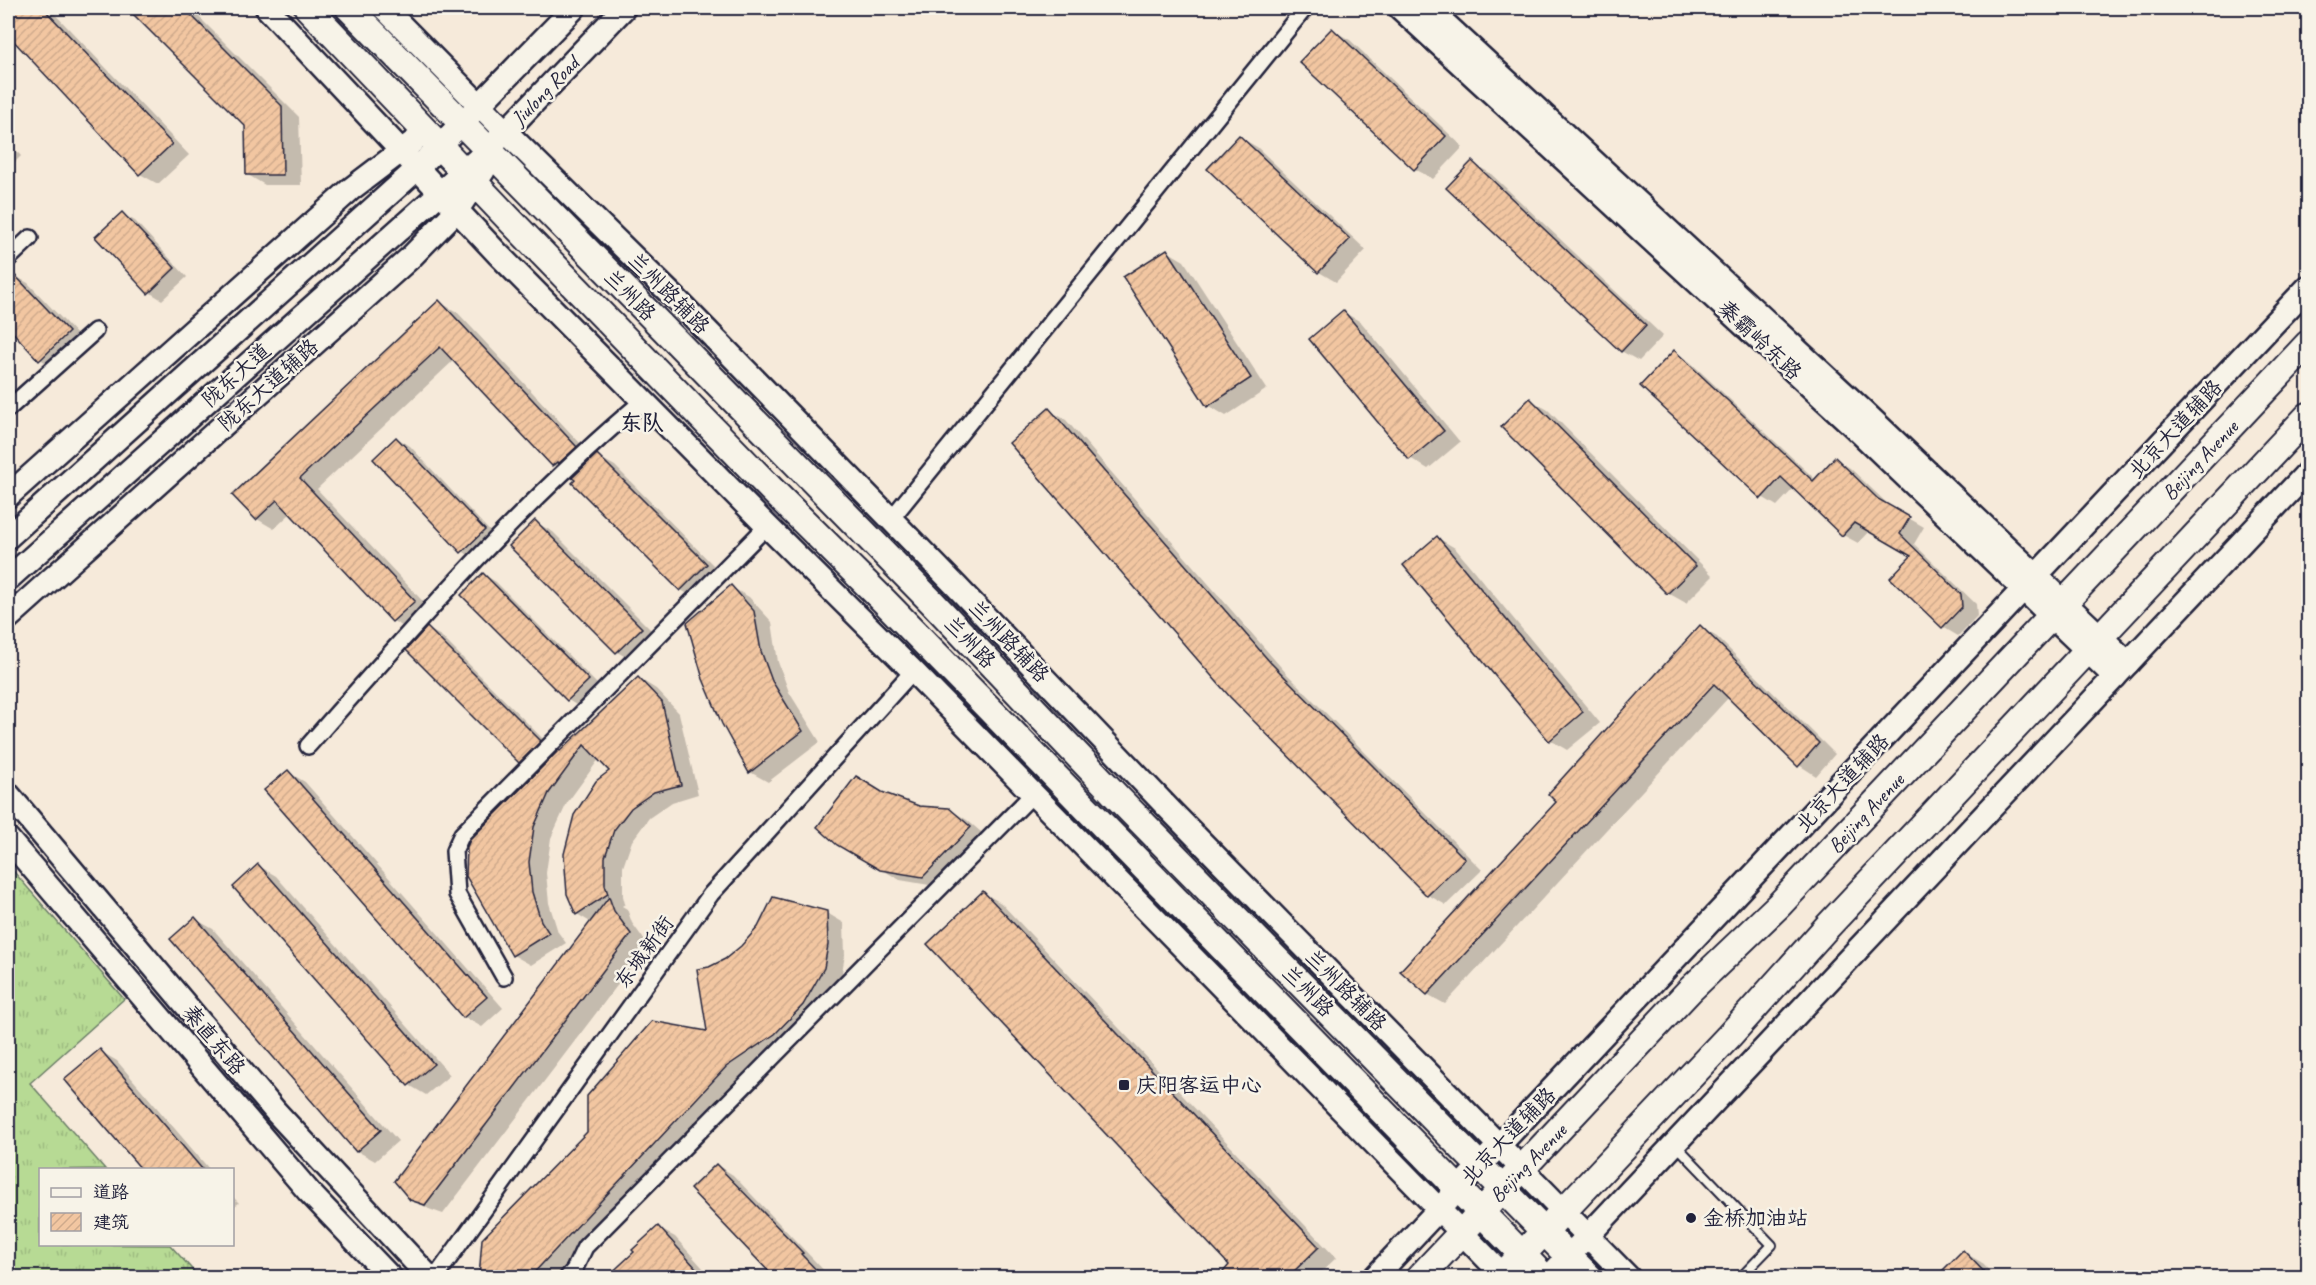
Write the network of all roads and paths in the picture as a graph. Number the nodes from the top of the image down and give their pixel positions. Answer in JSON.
{"nodes":[{"id":1,"x":267,"y":8,"type":"edge"},
{"id":2,"x":308,"y":8,"type":"edge"},
{"id":3,"x":349,"y":8,"type":"edge"},
{"id":4,"x":384,"y":8,"type":"edge"},
{"id":5,"x":574,"y":8,"type":"edge"},
{"id":6,"x":624,"y":8,"type":"edge"},
{"id":7,"x":1305,"y":8,"type":"edge"},
{"id":8,"x":1400,"y":8,"type":"edge"},
{"id":9,"x":1428,"y":8,"type":"edge"},
{"id":10,"x":480,"y":106,"type":"junction"},
{"id":11,"x":459,"y":121,"type":"junction"},
{"id":12,"x":506,"y":132,"type":"junction"},
{"id":13,"x":434,"y":140,"type":"junction"},
{"id":14,"x":401,"y":150,"type":"junction"},
{"id":15,"x":490,"y":153,"type":"junction"},
{"id":16,"x":418,"y":168,"type":"junction"},
{"id":17,"x":470,"y":178,"type":"junction"},
{"id":18,"x":440,"y":192,"type":"junction"},
{"id":19,"x":457,"y":210,"type":"junction"},
{"id":20,"x":30,"y":238,"type":"dead end"},
{"id":21,"x":8,"y":259,"type":"edge"},
{"id":22,"x":2308,"y":287,"type":"edge"},
{"id":23,"x":95,"y":331,"type":"dead end"},
{"id":24,"x":2308,"y":344,"type":"edge"},
{"id":25,"x":644,"y":400,"type":"junction"},
{"id":26,"x":8,"y":409,"type":"edge"},
{"id":27,"x":2308,"y":416,"type":"edge"},
{"id":28,"x":2308,"y":472,"type":"edge"},
{"id":29,"x":8,"y":496,"type":"edge"},
{"id":30,"x":891,"y":519,"type":"junction"},
{"id":31,"x":767,"y":526,"type":"junction"},
{"id":32,"x":8,"y":537,"type":"edge"},
{"id":33,"x":8,"y":579,"type":"edge"},
{"id":34,"x":2030,"y":582,"type":"junction"},
{"id":35,"x":2058,"y":609,"type":"junction"},
{"id":36,"x":8,"y":618,"type":"edge"},
{"id":37,"x":2094,"y":643,"type":"junction"},
{"id":38,"x":2121,"y":670,"type":"junction"},
{"id":39,"x":914,"y":671,"type":"junction"},
{"id":40,"x":308,"y":746,"type":"dead end"},
{"id":41,"x":8,"y":794,"type":"edge"},
{"id":42,"x":1033,"y":794,"type":"junction"},
{"id":43,"x":8,"y":839,"type":"edge"},
{"id":44,"x":504,"y":977,"type":"dead end"},
{"id":45,"x":1674,"y":1144,"type":"junction"},
{"id":46,"x":1499,"y":1145,"type":"junction"},
{"id":47,"x":1479,"y":1166,"type":"junction"},
{"id":48,"x":1522,"y":1169,"type":"junction"},
{"id":49,"x":1458,"y":1189,"type":"junction"},
{"id":50,"x":1503,"y":1190,"type":"junction"},
{"id":51,"x":1439,"y":1209,"type":"junction"},
{"id":52,"x":1564,"y":1211,"type":"junction"},
{"id":53,"x":1481,"y":1213,"type":"junction"},
{"id":54,"x":1462,"y":1232,"type":"junction"},
{"id":55,"x":1545,"y":1232,"type":"junction"},
{"id":56,"x":1588,"y":1235,"type":"junction"},
{"id":57,"x":1523,"y":1255,"type":"junction"},
{"id":58,"x":1569,"y":1256,"type":"junction"},
{"id":59,"x":1503,"y":1276,"type":"edge"},
{"id":60,"x":391,"y":1278,"type":"edge"},
{"id":61,"x":430,"y":1278,"type":"edge"},
{"id":62,"x":435,"y":1278,"type":"edge"},
{"id":63,"x":567,"y":1278,"type":"edge"},
{"id":64,"x":1374,"y":1278,"type":"edge"},
{"id":65,"x":1419,"y":1278,"type":"edge"},
{"id":66,"x":1547,"y":1278,"type":"edge"},
{"id":67,"x":1590,"y":1278,"type":"edge"},
{"id":68,"x":1629,"y":1278,"type":"edge"},
{"id":69,"x":1740,"y":1278,"type":"edge"}],
"edges":[{"from":1,"to":14,"type":"street"},
{"from":2,"to":13,"type":"main road","name":"兰州路"},
{"from":3,"to":11,"type":"main road","name":"兰州路"},
{"from":4,"to":10,"type":"street","name":"兰州路辅路"},
{"from":5,"to":10,"type":"street","name":"Jiulong Road"},
{"from":6,"to":12,"type":"street","name":"Jiulong Road"},
{"from":7,"to":30,"type":"street"},
{"from":8,"to":34,"type":"street","name":"秦霸岭东路"},
{"from":9,"to":34,"type":"street","name":"秦霸岭东路"},
{"from":10,"to":11,"type":"street","name":"Jiulong Road"},
{"from":10,"to":12,"type":"street","name":"兰州路辅路"},
{"from":11,"to":13,"type":"street"},
{"from":11,"to":15,"type":"main road","name":"兰州路"},
{"from":12,"to":15,"type":"street"},
{"from":12,"to":30,"type":"street","name":"兰州路辅路"},
{"from":13,"to":14,"type":"street"},
{"from":13,"to":16,"type":"street","name":"陇东大道"},
{"from":13,"to":17,"type":"main road","name":"兰州路"},
{"from":14,"to":16,"type":"street"},
{"from":14,"to":29,"type":"street"},
{"from":15,"to":17,"type":"street"},
{"from":15,"to":47,"type":"main road","name":"兰州路"},
{"from":16,"to":18,"type":"street"},
{"from":16,"to":32,"type":"street","name":"陇东大道"},
{"from":17,"to":18,"type":"street","name":"陇东大道"},
{"from":17,"to":19,"type":"street","name":"陇东大道辅路"},
{"from":17,"to":49,"type":"main road","name":"兰州路"},
{"from":18,"to":19,"type":"street"},
{"from":18,"to":33,"type":"street","name":"陇东大道"},
{"from":19,"to":25,"type":"street"},
{"from":19,"to":36,"type":"street","name":"陇东大道辅路"},
{"from":20,"to":21,"type":"street"},
{"from":22,"to":34,"type":"street","name":"北京大道辅路"},
{"from":23,"to":26,"type":"street"},
{"from":24,"to":35,"type":"main road","name":"Beijing Avenue"},
{"from":25,"to":31,"type":"street"},
{"from":25,"to":40,"type":"street"},
{"from":27,"to":37,"type":"main road"},
{"from":28,"to":38,"type":"street"},
{"from":30,"to":46,"type":"street","name":"兰州路辅路"},
{"from":31,"to":39,"type":"street"},
{"from":31,"to":44,"type":"street"},
{"from":34,"to":35,"type":"street","name":"秦霸岭东路"},
{"from":34,"to":46,"type":"street","name":"北京大道辅路"},
{"from":35,"to":37,"type":"street","name":"秦霸岭东路"},
{"from":35,"to":48,"type":"main road","name":"Beijing Avenue"},
{"from":37,"to":38,"type":"street","name":"秦霸岭东路"},
{"from":37,"to":52,"type":"main road"},
{"from":38,"to":45,"type":"street"},
{"from":39,"to":42,"type":"street"},
{"from":39,"to":62,"type":"street","name":"东城新街"},
{"from":41,"to":61,"type":"street","name":"秦直东路"},
{"from":42,"to":51,"type":"street"},
{"from":42,"to":63,"type":"street"},
{"from":43,"to":60,"type":"street","name":"秦直东路"},
{"from":45,"to":56,"type":"street"},
{"from":45,"to":69,"type":"lane"},
{"from":46,"to":47,"type":"street","name":"北京大道辅路"},
{"from":46,"to":48,"type":"street","name":"兰州路辅路"},
{"from":47,"to":49,"type":"street","name":"北京大道辅路"},
{"from":47,"to":50,"type":"main road","name":"兰州路"},
{"from":48,"to":50,"type":"main road","name":"Beijing Avenue"},
{"from":48,"to":52,"type":"street","name":"兰州路辅路"},
{"from":49,"to":51,"type":"street","name":"北京大道辅路"},
{"from":49,"to":53,"type":"main road","name":"兰州路"},
{"from":50,"to":53,"type":"main road","name":"Beijing Avenue"},
{"from":50,"to":55,"type":"main road","name":"兰州路"},
{"from":51,"to":54,"type":"street"},
{"from":51,"to":64,"type":"street","name":"北京大道辅路"},
{"from":52,"to":55,"type":"main road"},
{"from":52,"to":56,"type":"street","name":"兰州路辅路"},
{"from":53,"to":54,"type":"main road","name":"Beijing Avenue"},
{"from":53,"to":57,"type":"main road","name":"兰州路"},
{"from":54,"to":59,"type":"street"},
{"from":54,"to":65,"type":"main road","name":"Beijing Avenue"},
{"from":55,"to":57,"type":"main road"},
{"from":55,"to":58,"type":"main road","name":"兰州路"},
{"from":56,"to":58,"type":"street"},
{"from":56,"to":68,"type":"street","name":"兰州路辅路"},
{"from":57,"to":59,"type":"main road"},
{"from":57,"to":66,"type":"main road","name":"兰州路"},
{"from":58,"to":66,"type":"street"},
{"from":58,"to":67,"type":"main road","name":"兰州路"}]}
